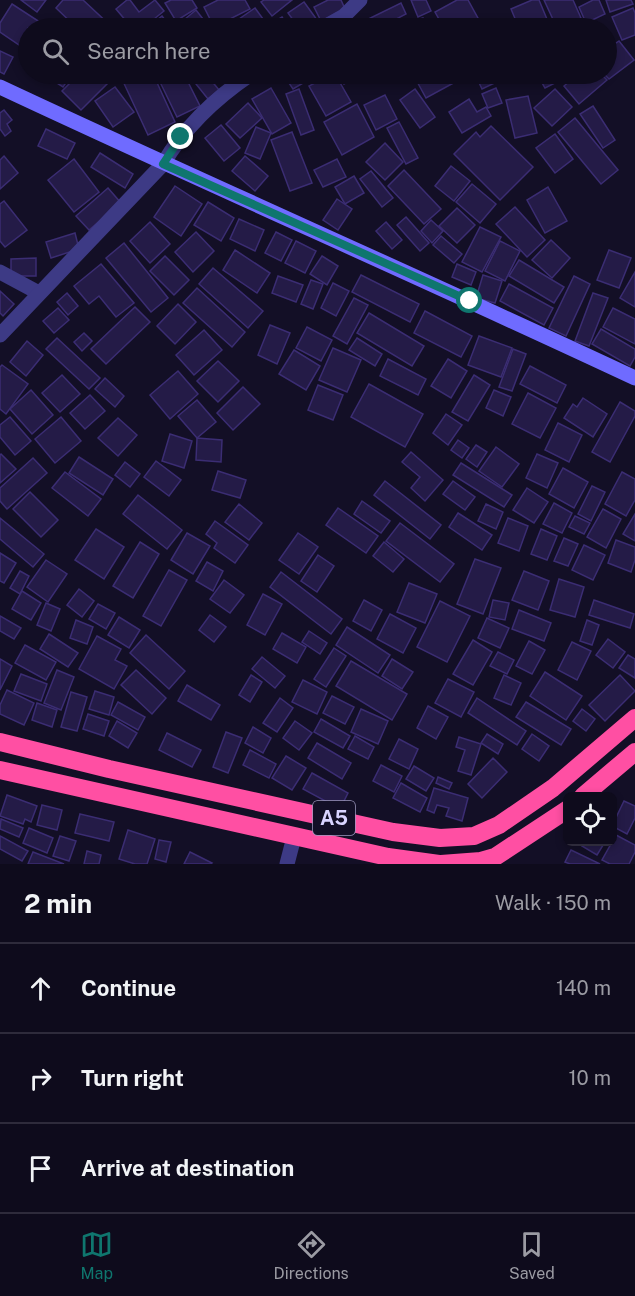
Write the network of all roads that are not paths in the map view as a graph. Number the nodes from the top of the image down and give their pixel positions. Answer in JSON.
{"nodes":[{"id":1,"x":360,"y":0,"type":"edge"},
{"id":2,"x":340,"y":18,"type":"edge"},
{"id":3,"x":239,"y":84,"type":"edge"},
{"id":4,"x":0,"y":87,"type":"edge"},
{"id":5,"x":163,"y":164,"type":"junction"},
{"id":6,"x":0,"y":272,"type":"edge"},
{"id":7,"x":39,"y":293,"type":"junction"},
{"id":8,"x":0,"y":335,"type":"edge"},
{"id":9,"x":635,"y":378,"type":"edge"},
{"id":10,"x":635,"y":718,"type":"edge"},
{"id":11,"x":0,"y":742,"type":"edge"},
{"id":12,"x":635,"y":752,"type":"edge"},
{"id":13,"x":0,"y":770,"type":"edge"},
{"id":14,"x":588,"y":792,"type":"edge"},
{"id":15,"x":563,"y":812,"type":"edge"},
{"id":16,"x":294,"y":837,"type":"junction"},
{"id":17,"x":497,"y":861,"type":"edge"},
{"id":18,"x":287,"y":864,"type":"edge"},
{"id":19,"x":440,"y":864,"type":"edge"}],
"edges":[{"from":1,"to":2,"type":"street"},
{"from":3,"to":5,"type":"street"},
{"from":4,"to":5,"type":"street"},
{"from":5,"to":7,"type":"street"},
{"from":5,"to":9,"type":"street"},
{"from":6,"to":7,"type":"street"},
{"from":7,"to":8,"type":"street"},
{"from":10,"to":11,"type":"highway","number":"A5"},
{"from":12,"to":14,"type":"highway"},
{"from":13,"to":16,"type":"highway","number":"A5"},
{"from":15,"to":17,"type":"highway","number":"A5"},
{"from":16,"to":18,"type":"street"},
{"from":16,"to":19,"type":"highway","number":"A5"},
{"from":17,"to":19,"type":"highway","number":"A5"}]}
